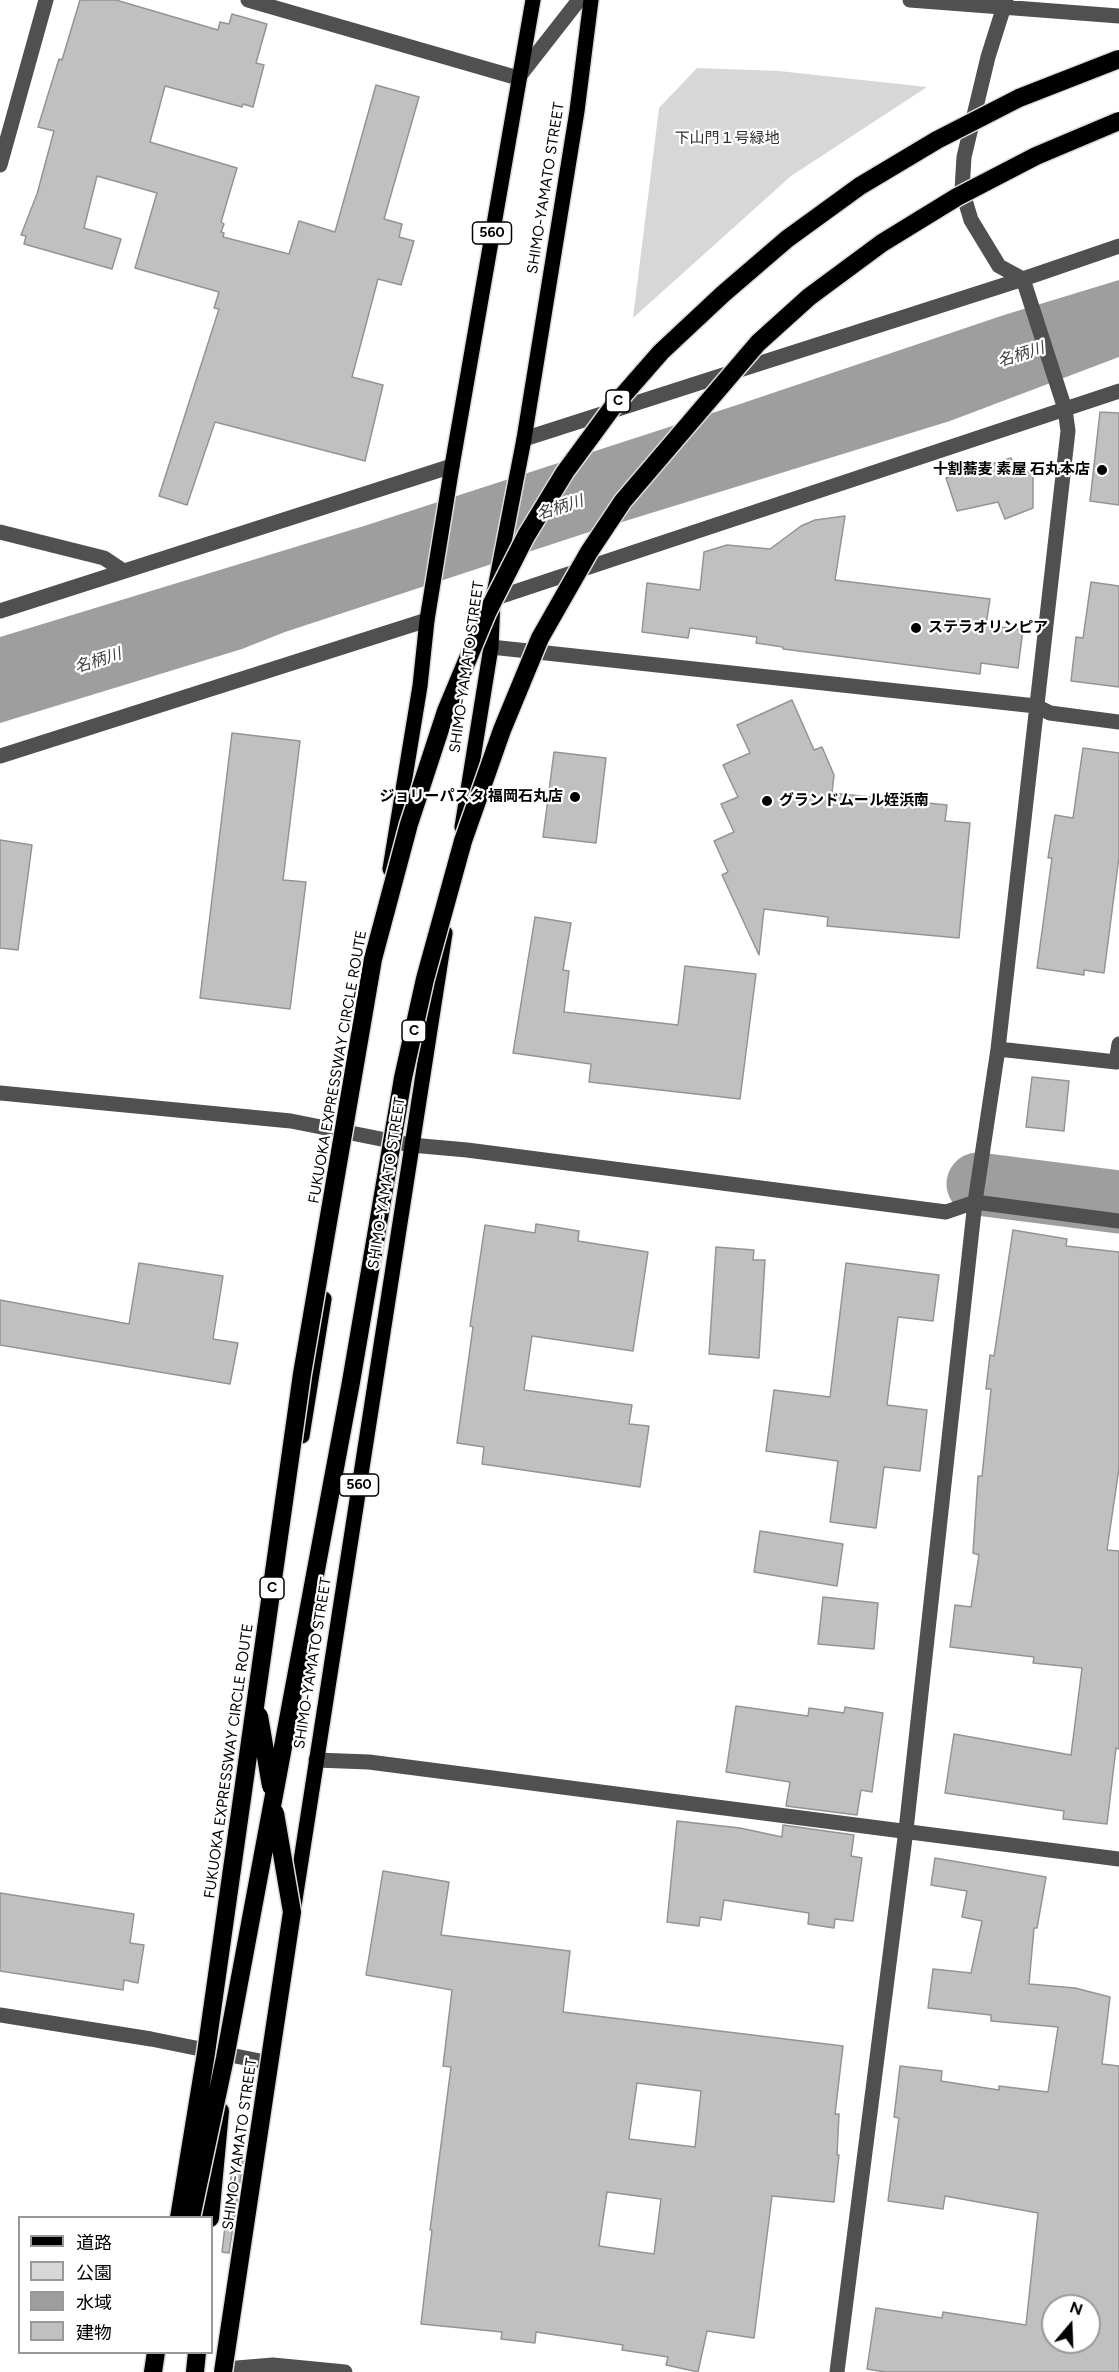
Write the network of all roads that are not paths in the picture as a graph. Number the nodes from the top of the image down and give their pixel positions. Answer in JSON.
{"nodes":[{"id":1,"x":46,"y":0,"type":"edge"},
{"id":2,"x":248,"y":0,"type":"edge"},
{"id":3,"x":533,"y":0,"type":"edge"},
{"id":4,"x":579,"y":0,"type":"edge"},
{"id":5,"x":591,"y":0,"type":"edge"},
{"id":6,"x":910,"y":0,"type":"edge"},
{"id":7,"x":1005,"y":4,"type":"edge"},
{"id":8,"x":1119,"y":16,"type":"edge"},
{"id":9,"x":1119,"y":59,"type":"edge"},
{"id":10,"x":518,"y":78,"type":"junction"},
{"id":11,"x":1119,"y":121,"type":"edge"},
{"id":12,"x":0,"y":165,"type":"edge"},
{"id":13,"x":1119,"y":246,"type":"edge"},
{"id":14,"x":1023,"y":279,"type":"junction"},
{"id":15,"x":1119,"y":391,"type":"edge"},
{"id":16,"x":1065,"y":409,"type":"junction"},
{"id":17,"x":524,"y":440,"type":"junction"},
{"id":18,"x":452,"y":466,"type":"junction"},
{"id":19,"x":0,"y":532,"type":"edge"},
{"id":20,"x":122,"y":570,"type":"junction"},
{"id":21,"x":493,"y":599,"type":"junction"},
{"id":22,"x":0,"y":611,"type":"edge"},
{"id":23,"x":427,"y":620,"type":"junction"},
{"id":24,"x":491,"y":647,"type":"junction"},
{"id":25,"x":1036,"y":706,"type":"junction"},
{"id":26,"x":1119,"y":722,"type":"edge"},
{"id":27,"x":0,"y":756,"type":"edge"},
{"id":28,"x":1119,"y":1044,"type":"edge"},
{"id":29,"x":998,"y":1049,"type":"junction"},
{"id":30,"x":0,"y":1094,"type":"edge"},
{"id":31,"x":350,"y":1132,"type":"junction"},
{"id":32,"x":411,"y":1145,"type":"junction"},
{"id":33,"x":975,"y":1203,"type":"junction"},
{"id":34,"x":1119,"y":1221,"type":"edge"},
{"id":35,"x":256,"y":1698,"type":"junction"},
{"id":36,"x":316,"y":1760,"type":"junction"},
{"id":37,"x":906,"y":1830,"type":"junction"},
{"id":38,"x":1119,"y":1859,"type":"edge"},
{"id":39,"x":0,"y":2015,"type":"edge"},
{"id":40,"x":205,"y":2049,"type":"junction"},
{"id":41,"x":225,"y":2058,"type":"junction"},
{"id":42,"x":270,"y":2063,"type":"junction"},
{"id":43,"x":177,"y":2216,"type":"edge"},
{"id":44,"x":177,"y":2216,"type":"edge"},
{"id":45,"x":191,"y":2216,"type":"edge"},
{"id":46,"x":210,"y":2216,"type":"edge"},
{"id":47,"x":155,"y":2354,"type":"edge"},
{"id":48,"x":164,"y":2354,"type":"edge"},
{"id":49,"x":197,"y":2354,"type":"edge"},
{"id":50,"x":224,"y":2371,"type":"edge"},
{"id":51,"x":152,"y":2372,"type":"edge"},
{"id":52,"x":161,"y":2372,"type":"edge"},
{"id":53,"x":195,"y":2372,"type":"edge"},
{"id":54,"x":345,"y":2372,"type":"edge"},
{"id":55,"x":837,"y":2372,"type":"edge"}],
"edges":[{"from":1,"to":12,"type":"street"},
{"from":2,"to":10,"type":"street"},
{"from":3,"to":10,"type":"main road","number":"560"},
{"from":4,"to":10,"type":"street"},
{"from":5,"to":17,"type":"main road","name":"SHIMO-YAMATO STREET","number":"560"},
{"from":6,"to":7,"type":"street"},
{"from":7,"to":8,"type":"street"},
{"from":7,"to":14,"type":"street"},
{"from":9,"to":35,"type":"highway","name":"FUKUOKA EXPRESSWAY CIRCLE ROUTE","number":"C","bridge":true},
{"from":10,"to":18,"type":"main road","number":"560"},
{"from":11,"to":41,"type":"highway","number":"C","bridge":true},
{"from":13,"to":14,"type":"street"},
{"from":14,"to":16,"type":"street"},
{"from":14,"to":17,"type":"street"},
{"from":15,"to":16,"type":"street"},
{"from":16,"to":21,"type":"street"},
{"from":16,"to":25,"type":"street"},
{"from":17,"to":21,"type":"main road","name":"SHIMO-YAMATO STREET","number":"560"},
{"from":18,"to":20,"type":"street"},
{"from":18,"to":23,"type":"main road","number":"560"},
{"from":19,"to":20,"type":"street"},
{"from":20,"to":22,"type":"street"},
{"from":21,"to":24,"type":"main road","name":"SHIMO-YAMATO STREET","number":"560"},
{"from":23,"to":27,"type":"street"},
{"from":23,"to":31,"type":"main road","number":"560"},
{"from":24,"to":25,"type":"street"},
{"from":24,"to":32,"type":"main road","name":"SHIMO-YAMATO STREET","number":"560"},
{"from":25,"to":26,"type":"street"},
{"from":25,"to":29,"type":"street"},
{"from":28,"to":29,"type":"street"},
{"from":29,"to":33,"type":"street"},
{"from":30,"to":31,"type":"street"},
{"from":31,"to":32,"type":"street"},
{"from":31,"to":40,"type":"main road","number":"560"},
{"from":32,"to":33,"type":"street"},
{"from":32,"to":36,"type":"main road","name":"SHIMO-YAMATO STREET","number":"560"},
{"from":33,"to":34,"type":"street"},
{"from":33,"to":37,"type":"street"},
{"from":35,"to":43,"type":"highway","name":"FUKUOKA EXPRESSWAY CIRCLE ROUTE","number":"C","bridge":true},
{"from":35,"to":50,"type":"highway","bridge":true},
{"from":36,"to":37,"type":"street"},
{"from":36,"to":42,"type":"main road","name":"SHIMO-YAMATO STREET","number":"560"},
{"from":37,"to":38,"type":"street"},
{"from":37,"to":55,"type":"street"},
{"from":39,"to":40,"type":"street"},
{"from":40,"to":42,"type":"street"},
{"from":40,"to":44,"type":"main road","number":"560"},
{"from":41,"to":45,"type":"highway","number":"C","bridge":true},
{"from":41,"to":46,"type":"highway","bridge":true},
{"from":42,"to":50,"type":"main road","name":"SHIMO-YAMATO STREET","number":"560"},
{"from":47,"to":51,"type":"highway"},
{"from":48,"to":52,"type":"highway"},
{"from":49,"to":53,"type":"highway"},
{"from":50,"to":54,"type":"street"}]}
